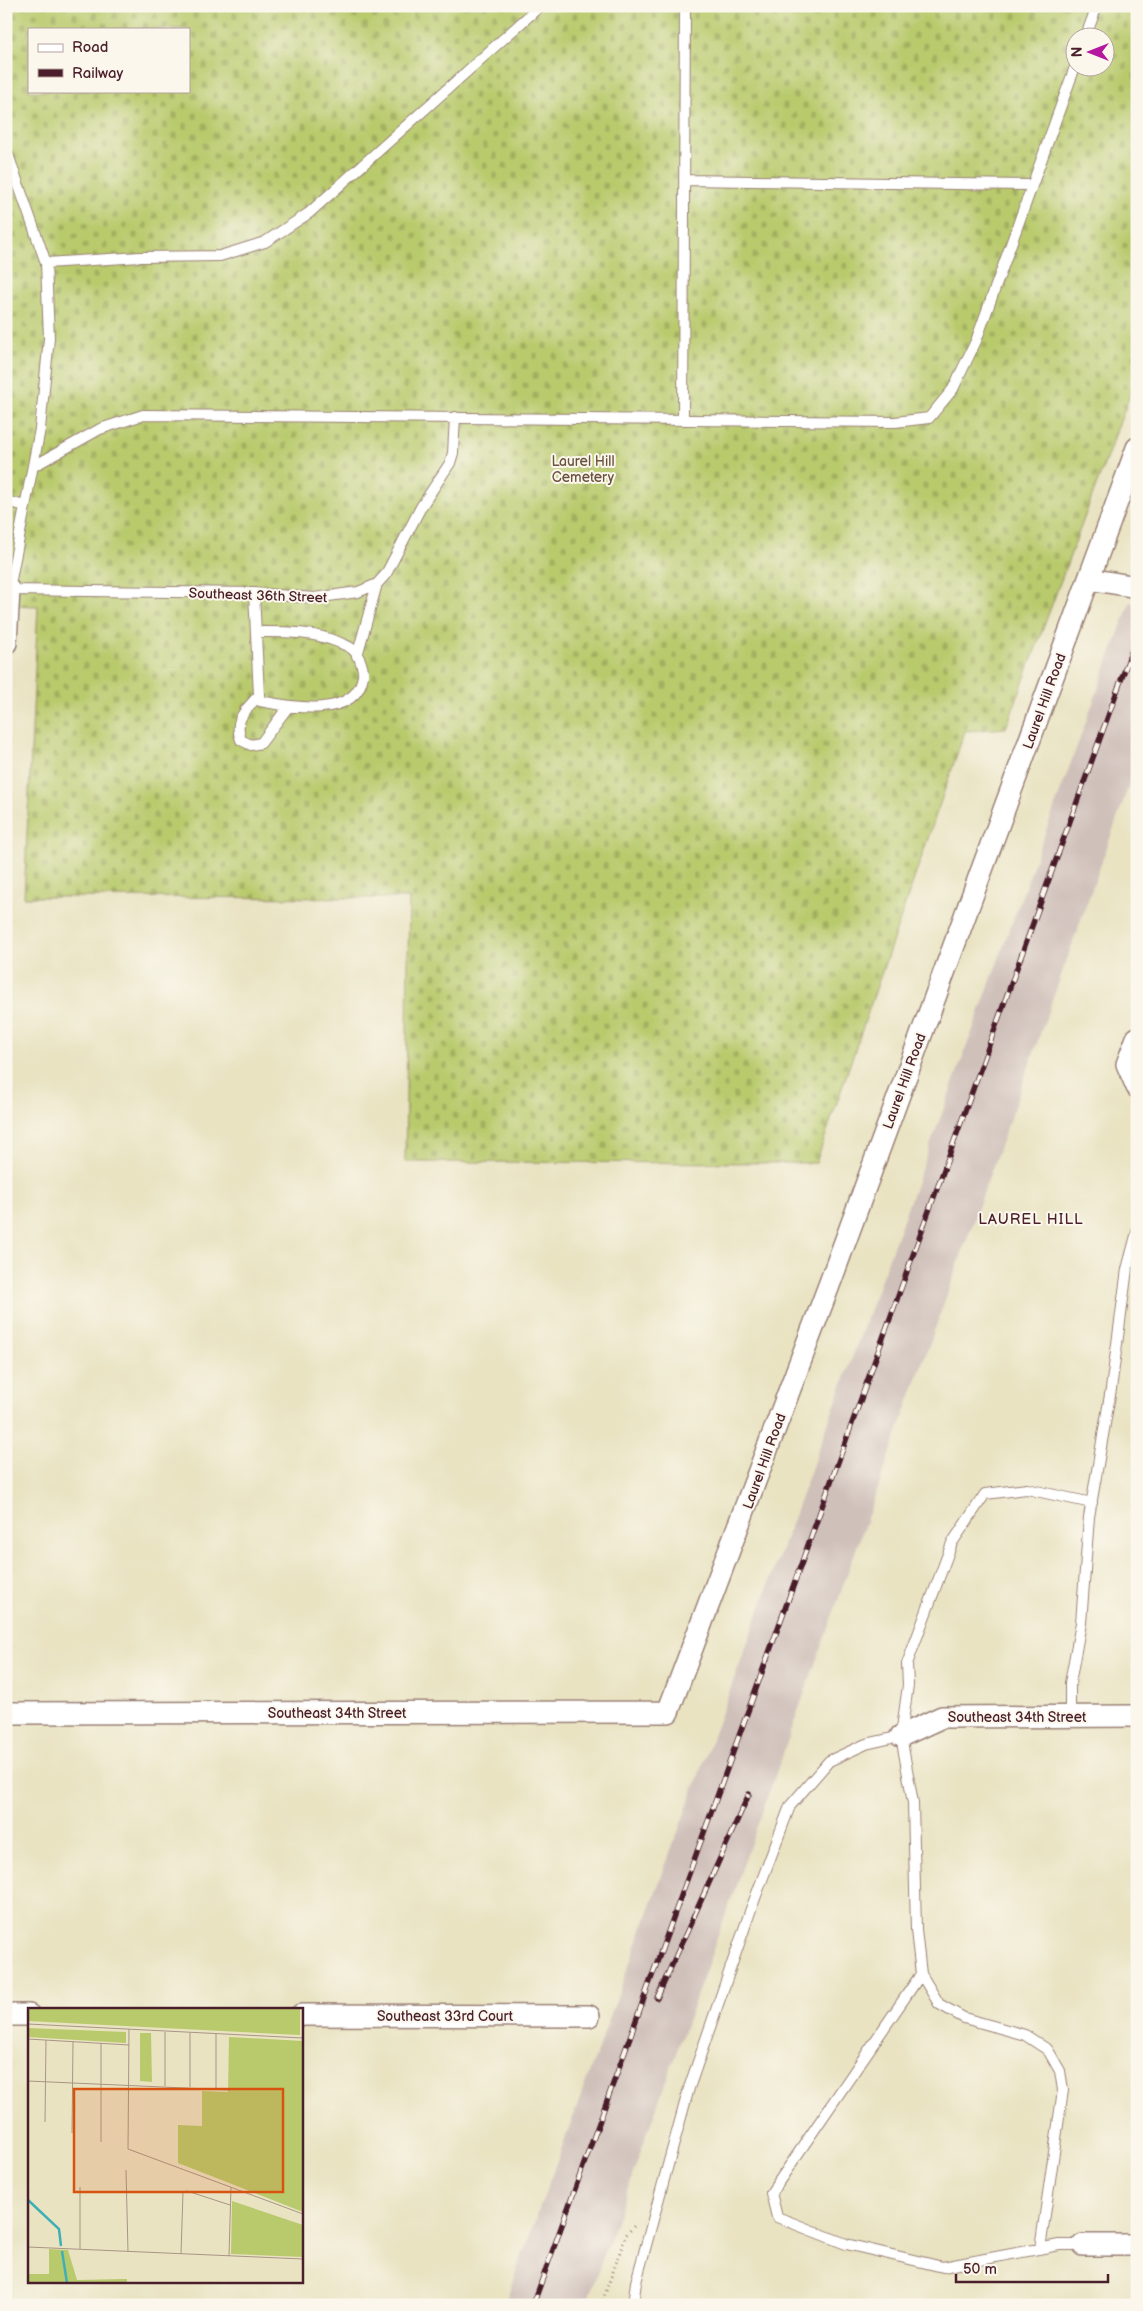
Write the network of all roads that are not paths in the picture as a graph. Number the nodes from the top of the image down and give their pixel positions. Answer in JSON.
{"nodes":[{"id":1,"x":540,"y":6,"type":"edge"},
{"id":2,"x":686,"y":6,"type":"edge"},
{"id":3,"x":1097,"y":6,"type":"edge"},
{"id":4,"x":1089,"y":28,"type":"edge"},
{"id":5,"x":1071,"y":78,"type":"edge"},
{"id":6,"x":6,"y":149,"type":"edge"},
{"id":7,"x":685,"y":180,"type":"junction"},
{"id":8,"x":1031,"y":185,"type":"junction"},
{"id":9,"x":46,"y":264,"type":"junction"},
{"id":10,"x":455,"y":418,"type":"junction"},
{"id":11,"x":683,"y":419,"type":"junction"},
{"id":12,"x":1137,"y":448,"type":"edge"},
{"id":13,"x":34,"y":466,"type":"junction"},
{"id":14,"x":6,"y":501,"type":"edge"},
{"id":15,"x":25,"y":506,"type":"junction"},
{"id":16,"x":1089,"y":579,"type":"junction"},
{"id":17,"x":377,"y":584,"type":"junction"},
{"id":18,"x":1137,"y":587,"type":"edge"},
{"id":19,"x":8,"y":590,"type":"edge"},
{"id":20,"x":254,"y":594,"type":"junction"},
{"id":21,"x":256,"y":632,"type":"junction"},
{"id":22,"x":6,"y":642,"type":"edge"},
{"id":23,"x":357,"y":656,"type":"junction"},
{"id":24,"x":258,"y":694,"type":"junction"},
{"id":25,"x":288,"y":707,"type":"junction"},
{"id":26,"x":1137,"y":1038,"type":"edge"},
{"id":27,"x":1137,"y":1086,"type":"edge"},
{"id":28,"x":1137,"y":1232,"type":"edge"},
{"id":29,"x":1092,"y":1503,"type":"junction"},
{"id":30,"x":668,"y":1712,"type":"joint"},
{"id":31,"x":6,"y":1713,"type":"edge"},
{"id":32,"x":1070,"y":1716,"type":"junction"},
{"id":33,"x":1137,"y":1716,"type":"edge"},
{"id":34,"x":901,"y":1736,"type":"junction"},
{"id":35,"x":922,"y":1974,"type":"junction"},
{"id":36,"x":6,"y":2015,"type":"edge"},
{"id":37,"x":28,"y":2015,"type":"edge"},
{"id":38,"x":302,"y":2016,"type":"edge"},
{"id":39,"x":589,"y":2016,"type":"dead end"},
{"id":40,"x":1083,"y":2245,"type":"joint"},
{"id":41,"x":1137,"y":2245,"type":"edge"},
{"id":42,"x":1040,"y":2249,"type":"junction"},
{"id":43,"x":633,"y":2305,"type":"edge"}],
"edges":[{"from":1,"to":9,"type":"lane"},
{"from":2,"to":7,"type":"lane"},
{"from":3,"to":4,"type":"lane"},
{"from":5,"to":8,"type":"lane"},
{"from":6,"to":9,"type":"lane"},
{"from":7,"to":8,"type":"lane"},
{"from":7,"to":11,"type":"lane"},
{"from":8,"to":11,"type":"lane"},
{"from":9,"to":13,"type":"lane"},
{"from":10,"to":11,"type":"lane"},
{"from":10,"to":13,"type":"lane"},
{"from":10,"to":17,"type":"lane"},
{"from":12,"to":16,"type":"street","name":"Laurel Hill Road"},
{"from":13,"to":15,"type":"lane"},
{"from":14,"to":15,"type":"lane"},
{"from":15,"to":19,"type":"lane"},
{"from":16,"to":18,"type":"street"},
{"from":16,"to":30,"type":"street","name":"Laurel Hill Road"},
{"from":17,"to":20,"type":"lane","name":"Southeast 36th Street"},
{"from":17,"to":23,"type":"lane"},
{"from":19,"to":20,"type":"lane","name":"Southeast 36th Street"},
{"from":19,"to":22,"type":"street"},
{"from":20,"to":21,"type":"lane"},
{"from":21,"to":23,"type":"lane"},
{"from":21,"to":24,"type":"lane"},
{"from":23,"to":25,"type":"lane"},
{"from":24,"to":25,"type":"lane"},
{"from":24,"to":25,"type":"lane"},
{"from":26,"to":27,"type":"street"},
{"from":28,"to":29,"type":"lane"},
{"from":29,"to":32,"type":"lane"},
{"from":29,"to":34,"type":"lane"},
{"from":30,"to":31,"type":"street","name":"Southeast 34th Street"},
{"from":32,"to":33,"type":"street","name":"Southeast 34th Street"},
{"from":32,"to":34,"type":"street","name":"Southeast 34th Street"},
{"from":34,"to":35,"type":"lane"},
{"from":34,"to":43,"type":"lane"},
{"from":35,"to":42,"type":"lane"},
{"from":35,"to":42,"type":"lane"},
{"from":36,"to":37,"type":"street"},
{"from":38,"to":39,"type":"street","name":"Southeast 33rd Court"},
{"from":40,"to":41,"type":"street"},
{"from":40,"to":42,"type":"lane"}]}
